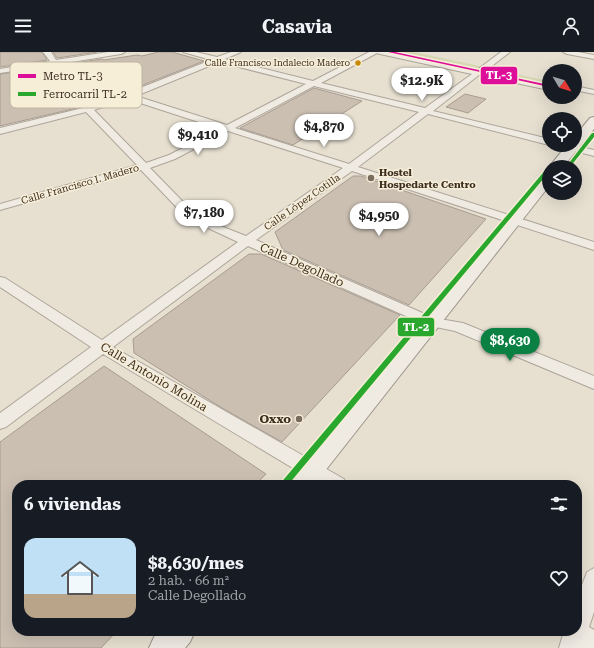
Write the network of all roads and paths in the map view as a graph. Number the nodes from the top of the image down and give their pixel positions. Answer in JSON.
{"nodes":[{"id":1,"x":47,"y":52,"type":"edge"},
{"id":2,"x":120,"y":52,"type":"edge"},
{"id":3,"x":187,"y":52,"type":"edge"},
{"id":4,"x":237,"y":52,"type":"edge"},
{"id":5,"x":374,"y":52,"type":"edge"},
{"id":6,"x":380,"y":52,"type":"edge"},
{"id":7,"x":393,"y":52,"type":"edge"},
{"id":8,"x":406,"y":52,"type":"edge"},
{"id":9,"x":506,"y":52,"type":"edge"},
{"id":10,"x":567,"y":52,"type":"edge"},
{"id":11,"x":594,"y":57,"type":"edge"},
{"id":12,"x":220,"y":59,"type":"junction"},
{"id":13,"x":56,"y":62,"type":"joint"},
{"id":14,"x":10,"y":69,"type":"edge"},
{"id":15,"x":0,"y":71,"type":"edge"},
{"id":16,"x":482,"y":71,"type":"junction"},
{"id":17,"x":315,"y":84,"type":"junction"},
{"id":18,"x":542,"y":84,"type":"edge"},
{"id":19,"x":142,"y":90,"type":"edge"},
{"id":20,"x":582,"y":90,"type":"edge"},
{"id":21,"x":594,"y":93,"type":"edge"},
{"id":22,"x":582,"y":94,"type":"edge"},
{"id":23,"x":594,"y":97,"type":"edge"},
{"id":24,"x":142,"y":101,"type":"edge"},
{"id":25,"x":91,"y":108,"type":"edge"},
{"id":26,"x":88,"y":109,"type":"junction"},
{"id":27,"x":428,"y":111,"type":"junction"},
{"id":28,"x":594,"y":121,"type":"edge"},
{"id":29,"x":228,"y":129,"type":"junction"},
{"id":30,"x":0,"y":130,"type":"edge"},
{"id":31,"x":582,"y":134,"type":"edge"},
{"id":32,"x":542,"y":140,"type":"edge"},
{"id":33,"x":582,"y":149,"type":"edge"},
{"id":34,"x":594,"y":154,"type":"edge"},
{"id":35,"x":142,"y":166,"type":"junction"},
{"id":36,"x":350,"y":168,"type":"junction"},
{"id":37,"x":542,"y":185,"type":"edge"},
{"id":38,"x":0,"y":207,"type":"edge"},
{"id":39,"x":513,"y":220,"type":"junction"},
{"id":40,"x":246,"y":241,"type":"junction"},
{"id":41,"x":594,"y":246,"type":"edge"},
{"id":42,"x":0,"y":281,"type":"edge"},
{"id":43,"x":431,"y":322,"type":"junction"},
{"id":44,"x":102,"y":347,"type":"junction"},
{"id":45,"x":594,"y":383,"type":"edge"},
{"id":46,"x":0,"y":422,"type":"edge"},
{"id":47,"x":305,"y":477,"type":"edge"},
{"id":48,"x":317,"y":480,"type":"edge"},
{"id":49,"x":594,"y":579,"type":"edge"},
{"id":50,"x":582,"y":622,"type":"edge"},
{"id":51,"x":175,"y":636,"type":"edge"},
{"id":52,"x":165,"y":648,"type":"edge"}],
"edges":[{"from":1,"to":13,"type":"street","name":"Calle Degollado"},
{"from":2,"to":13,"type":"street"},
{"from":3,"to":12,"type":"street"},
{"from":4,"to":12,"type":"street"},
{"from":5,"to":17,"type":"street","name":"Calle Francisco I. Madero"},
{"from":6,"to":16,"type":"street"},
{"from":7,"to":16,"type":"street"},
{"from":8,"to":16,"type":"street"},
{"from":9,"to":16,"type":"street","name":"Calle López Cotilla"},
{"from":10,"to":11,"type":"street"},
{"from":12,"to":17,"type":"street"},
{"from":12,"to":19,"type":"street"},
{"from":14,"to":15,"type":"street"},
{"from":16,"to":18,"type":"street"},
{"from":16,"to":27,"type":"street","name":"Calle López Cotilla"},
{"from":17,"to":27,"type":"street"},
{"from":17,"to":29,"type":"street","name":"Calle Francisco I. Madero"},
{"from":20,"to":21,"type":"street"},
{"from":22,"to":23,"type":"street"},
{"from":24,"to":29,"type":"street"},
{"from":25,"to":26,"type":"street"},
{"from":26,"to":30,"type":"street"},
{"from":26,"to":35,"type":"street","name":"Calle Degollado"},
{"from":27,"to":32,"type":"street"},
{"from":27,"to":36,"type":"street","name":"Calle López Cotilla"},
{"from":28,"to":31,"type":"main road"},
{"from":29,"to":35,"type":"street","name":"Calle Francisco I. Madero"},
{"from":29,"to":36,"type":"street"},
{"from":33,"to":34,"type":"street"},
{"from":35,"to":38,"type":"street","name":"Calle Francisco I. Madero"},
{"from":35,"to":40,"type":"street","name":"Calle Degollado"},
{"from":36,"to":39,"type":"street"},
{"from":36,"to":40,"type":"street","name":"Calle López Cotilla"},
{"from":37,"to":39,"type":"main road"},
{"from":39,"to":41,"type":"street"},
{"from":39,"to":43,"type":"main road"},
{"from":40,"to":43,"type":"street","name":"Calle Degollado"},
{"from":40,"to":44,"type":"street","name":"Calle López Cotilla"},
{"from":42,"to":44,"type":"street","name":"Calle Antonio Molina"},
{"from":43,"to":45,"type":"street","name":"Calle Degollado"},
{"from":43,"to":47,"type":"main road"},
{"from":44,"to":46,"type":"street","name":"Calle López Cotilla"},
{"from":44,"to":47,"type":"street","name":"Calle Antonio Molina"},
{"from":47,"to":48,"type":"street","name":"Calle Antonio Molina"},
{"from":49,"to":50,"type":"street"},
{"from":51,"to":52,"type":"main road"}]}
